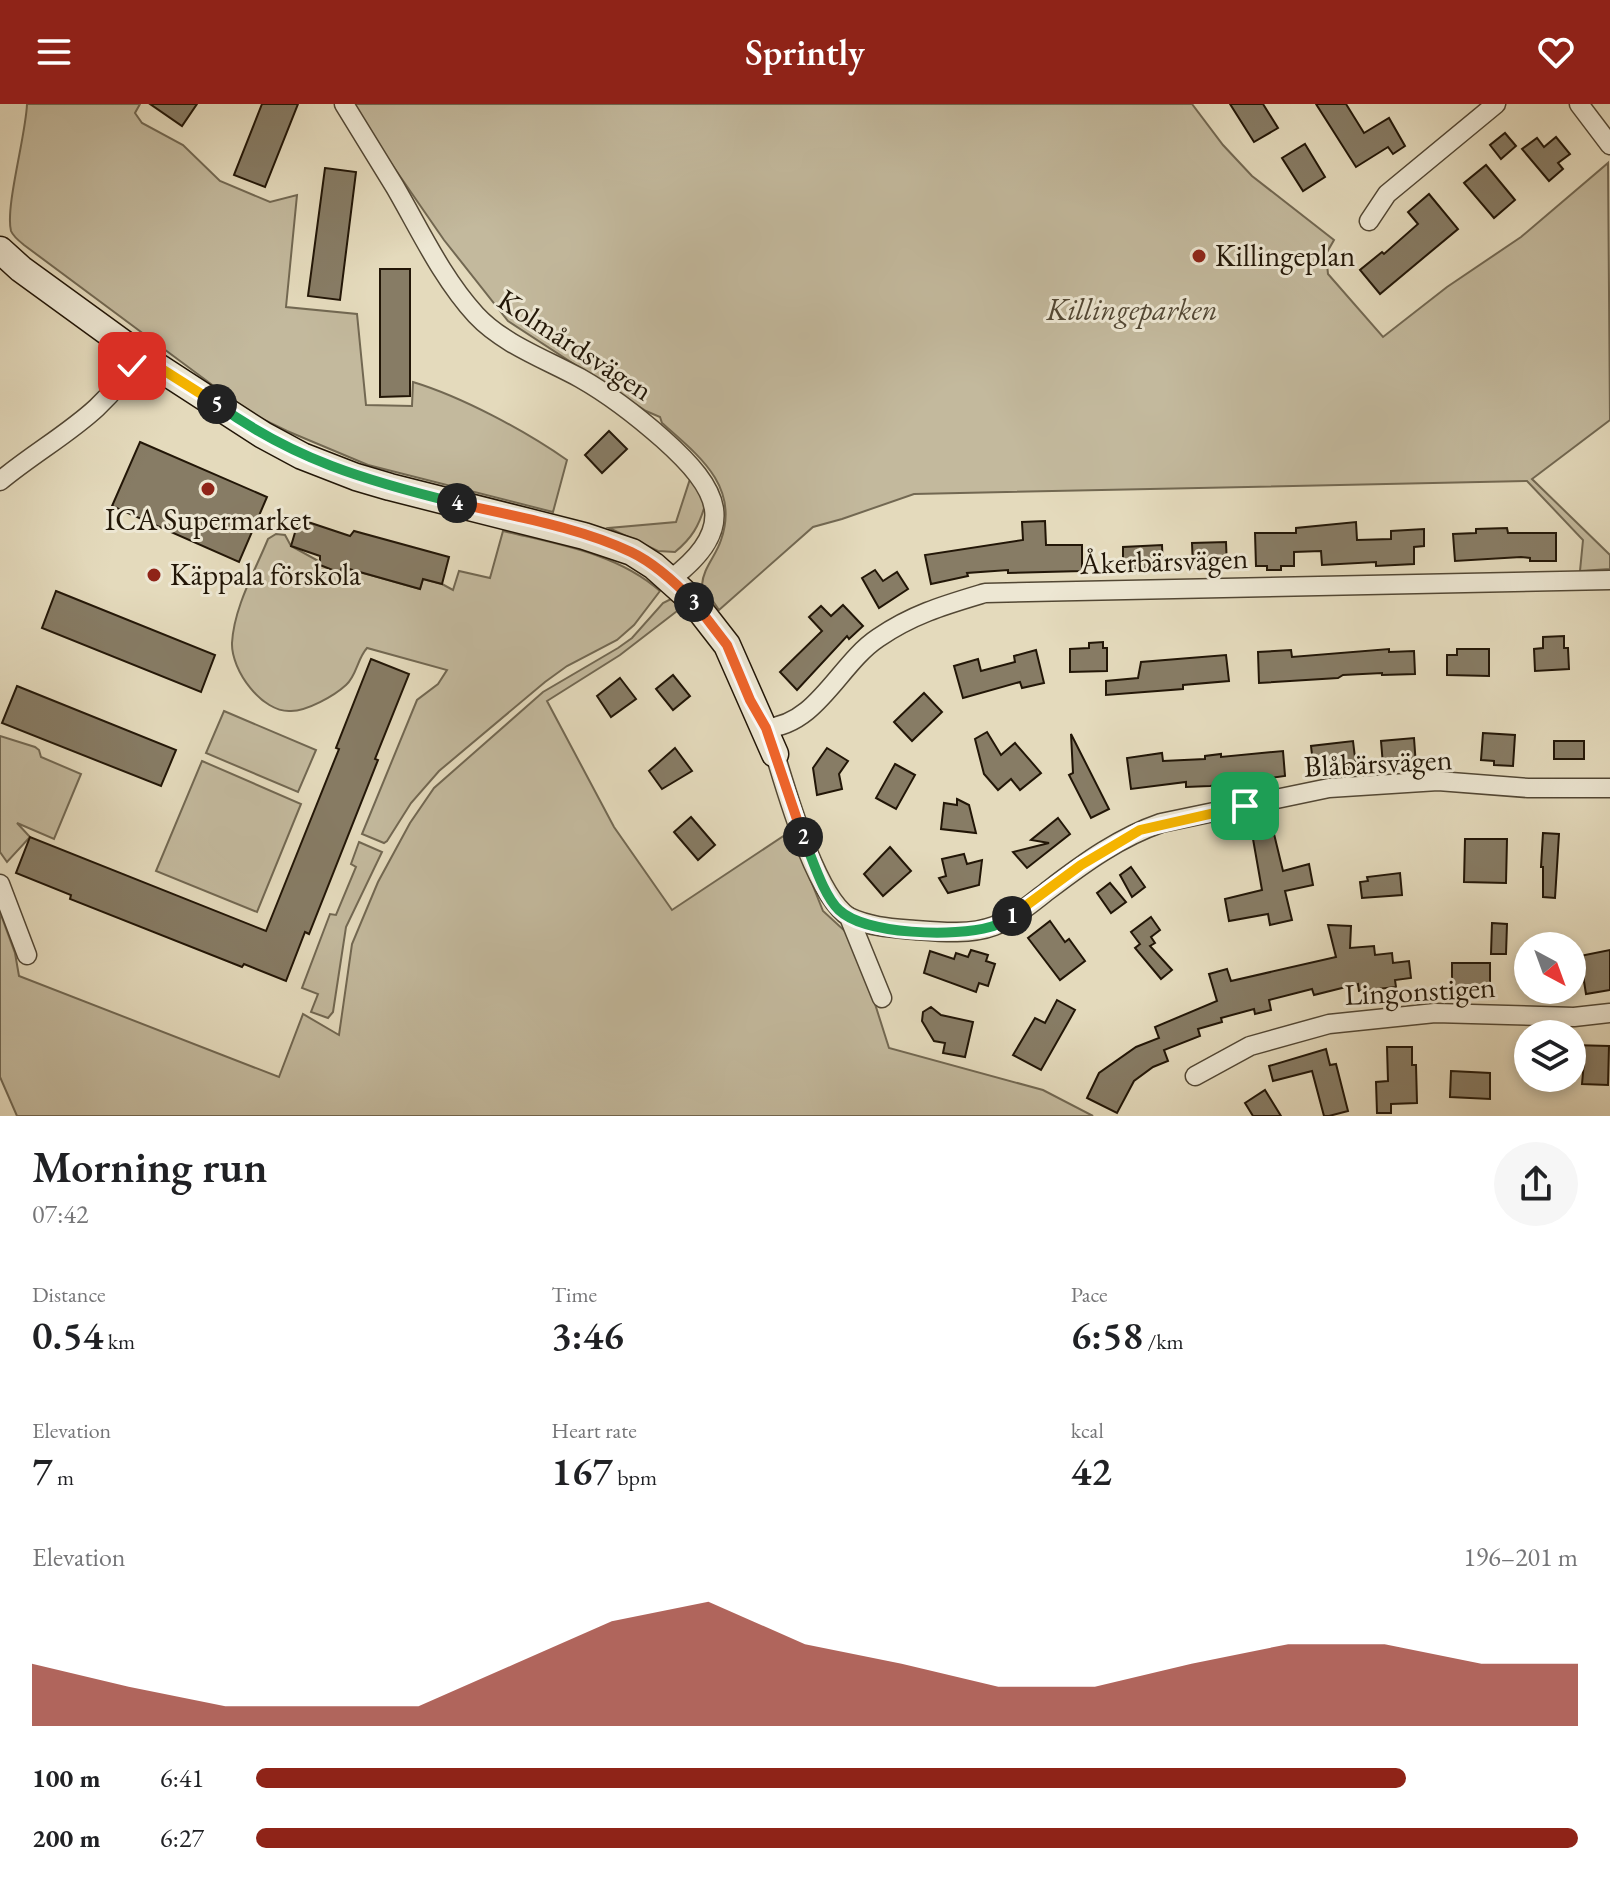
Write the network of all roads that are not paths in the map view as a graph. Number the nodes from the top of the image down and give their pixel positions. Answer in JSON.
{"nodes":[{"id":1,"x":344,"y":104,"type":"edge"},
{"id":2,"x":1496,"y":104,"type":"edge"},
{"id":3,"x":1579,"y":104,"type":"edge"},
{"id":4,"x":1610,"y":145,"type":"edge"},
{"id":5,"x":1369,"y":221,"type":"dead end"},
{"id":6,"x":0,"y":250,"type":"edge"},
{"id":7,"x":0,"y":277,"type":"edge"},
{"id":8,"x":65,"y":302,"type":"junction"},
{"id":9,"x":138,"y":354,"type":"junction"},
{"id":10,"x":0,"y":481,"type":"edge"},
{"id":11,"x":671,"y":579,"type":"junction"},
{"id":12,"x":1610,"y":580,"type":"edge"},
{"id":13,"x":766,"y":728,"type":"junction"},
{"id":14,"x":775,"y":754,"type":"joint"},
{"id":15,"x":1610,"y":788,"type":"edge"},
{"id":16,"x":0,"y":884,"type":"edge"},
{"id":17,"x":849,"y":917,"type":"junction"},
{"id":18,"x":27,"y":955,"type":"dead end"},
{"id":19,"x":882,"y":998,"type":"dead end"},
{"id":20,"x":1610,"y":1013,"type":"edge"},
{"id":21,"x":1195,"y":1076,"type":"dead end"}],
"edges":[{"from":1,"to":11,"type":"street","name":"Kolmårdsvägen"},
{"from":2,"to":5,"type":"street"},
{"from":3,"to":4,"type":"street"},
{"from":6,"to":8,"type":"street"},
{"from":7,"to":8,"type":"street"},
{"from":8,"to":9,"type":"street"},
{"from":9,"to":10,"type":"street"},
{"from":9,"to":11,"type":"street"},
{"from":11,"to":13,"type":"street"},
{"from":12,"to":13,"type":"street","name":"Åkerbärsvägen"},
{"from":13,"to":14,"type":"street"},
{"from":14,"to":17,"type":"street"},
{"from":15,"to":17,"type":"street","name":"Blåbärsvägen"},
{"from":16,"to":18,"type":"street"},
{"from":17,"to":19,"type":"street"},
{"from":20,"to":21,"type":"street","name":"Lingonstigen"}]}
